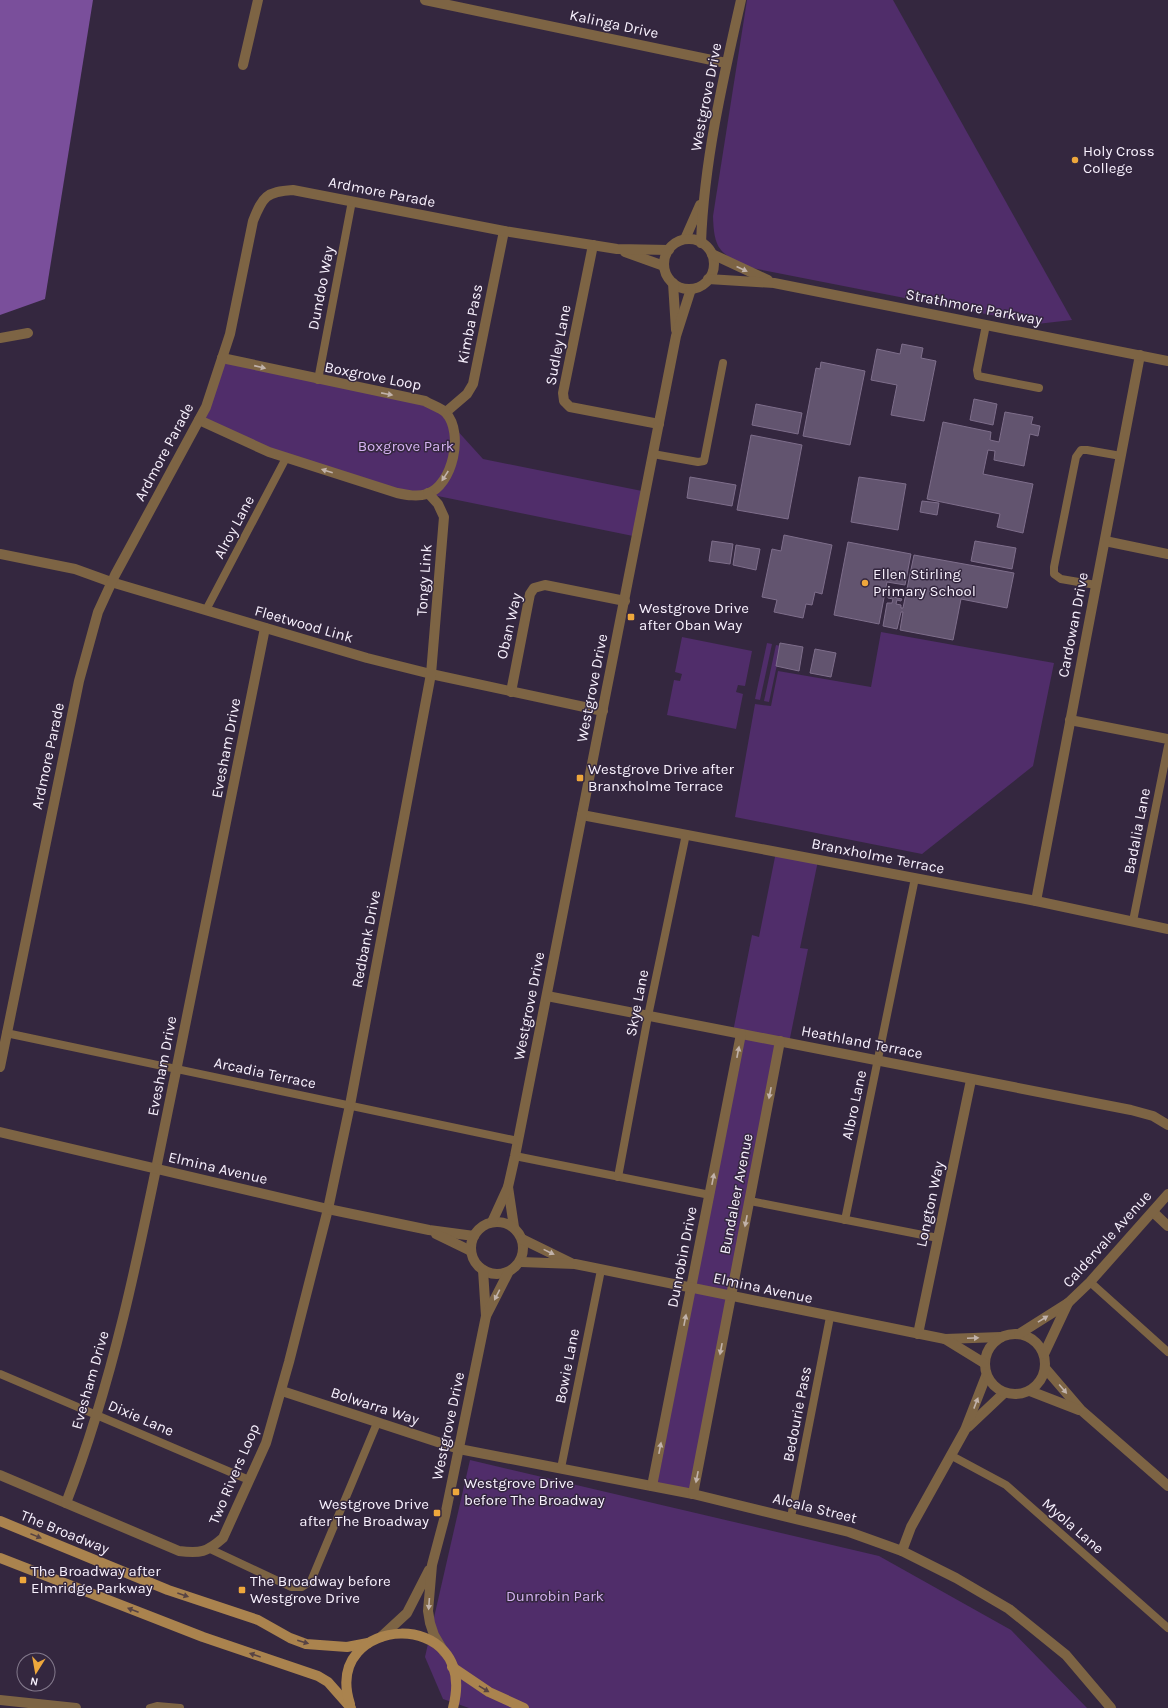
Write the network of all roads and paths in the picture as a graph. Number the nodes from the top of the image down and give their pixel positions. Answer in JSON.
{"nodes":[{"id":1,"x":258,"y":0,"type":"edge"},
{"id":2,"x":425,"y":0,"type":"edge"},
{"id":3,"x":741,"y":0,"type":"edge"},
{"id":4,"x":726,"y":62,"type":"junction"},
{"id":5,"x":243,"y":65,"type":"dead end"},
{"id":6,"x":703,"y":199,"type":"junction"},
{"id":7,"x":352,"y":200,"type":"junction"},
{"id":8,"x":504,"y":231,"type":"junction"},
{"id":9,"x":685,"y":240,"type":"junction"},
{"id":10,"x":701,"y":242,"type":"junction"},
{"id":11,"x":593,"y":245,"type":"junction"},
{"id":12,"x":617,"y":249,"type":"junction"},
{"id":13,"x":669,"y":250,"type":"junction"},
{"id":14,"x":712,"y":254,"type":"junction"},
{"id":15,"x":664,"y":266,"type":"junction"},
{"id":16,"x":708,"y":279,"type":"junction"},
{"id":17,"x":673,"y":283,"type":"junction"},
{"id":18,"x":774,"y":283,"type":"junction"},
{"id":19,"x":692,"y":290,"type":"junction"},
{"id":20,"x":986,"y":325,"type":"junction"},
{"id":21,"x":28,"y":333,"type":"dead end"},
{"id":22,"x":676,"y":336,"type":"junction"},
{"id":23,"x":0,"y":338,"type":"edge"},
{"id":24,"x":1140,"y":356,"type":"junction"},
{"id":25,"x":222,"y":358,"type":"junction"},
{"id":26,"x":1168,"y":361,"type":"edge"},
{"id":27,"x":723,"y":363,"type":"dead end"},
{"id":28,"x":318,"y":380,"type":"junction"},
{"id":29,"x":1039,"y":388,"type":"dead end"},
{"id":30,"x":446,"y":412,"type":"junction"},
{"id":31,"x":200,"y":420,"type":"junction"},
{"id":32,"x":659,"y":424,"type":"junction"},
{"id":33,"x":653,"y":454,"type":"junction"},
{"id":34,"x":1121,"y":456,"type":"junction"},
{"id":35,"x":286,"y":458,"type":"junction"},
{"id":36,"x":428,"y":493,"type":"junction"},
{"id":37,"x":1104,"y":541,"type":"junction"},
{"id":38,"x":0,"y":554,"type":"edge"},
{"id":39,"x":1168,"y":554,"type":"edge"},
{"id":40,"x":111,"y":582,"type":"junction"},
{"id":41,"x":1096,"y":585,"type":"junction"},
{"id":42,"x":625,"y":601,"type":"junction"},
{"id":43,"x":206,"y":610,"type":"junction"},
{"id":44,"x":265,"y":628,"type":"junction"},
{"id":45,"x":431,"y":674,"type":"junction"},
{"id":46,"x":511,"y":692,"type":"junction"},
{"id":47,"x":603,"y":711,"type":"junction"},
{"id":48,"x":1070,"y":720,"type":"junction"},
{"id":49,"x":1168,"y":739,"type":"edge"},
{"id":50,"x":1168,"y":746,"type":"edge"},
{"id":51,"x":582,"y":815,"type":"junction"},
{"id":52,"x":686,"y":834,"type":"junction"},
{"id":53,"x":915,"y":878,"type":"junction"},
{"id":54,"x":1036,"y":901,"type":"junction"},
{"id":55,"x":1134,"y":921,"type":"junction"},
{"id":56,"x":1168,"y":929,"type":"edge"},
{"id":57,"x":547,"y":996,"type":"junction"},
{"id":58,"x":648,"y":1016,"type":"junction"},
{"id":59,"x":6,"y":1033,"type":"junction"},
{"id":60,"x":741,"y":1034,"type":"junction"},
{"id":61,"x":780,"y":1041,"type":"junction"},
{"id":62,"x":878,"y":1061,"type":"junction"},
{"id":63,"x":0,"y":1067,"type":"edge"},
{"id":64,"x":176,"y":1069,"type":"junction"},
{"id":65,"x":971,"y":1080,"type":"junction"},
{"id":66,"x":350,"y":1105,"type":"junction"},
{"id":67,"x":1168,"y":1126,"type":"edge"},
{"id":68,"x":0,"y":1132,"type":"edge"},
{"id":69,"x":518,"y":1141,"type":"junction"},
{"id":70,"x":515,"y":1156,"type":"junction"},
{"id":71,"x":156,"y":1169,"type":"junction"},
{"id":72,"x":618,"y":1177,"type":"junction"},
{"id":73,"x":508,"y":1187,"type":"junction"},
{"id":74,"x":1168,"y":1194,"type":"edge"},
{"id":75,"x":710,"y":1195,"type":"junction"},
{"id":76,"x":750,"y":1201,"type":"junction"},
{"id":77,"x":328,"y":1209,"type":"junction"},
{"id":78,"x":1152,"y":1212,"type":"junction"},
{"id":79,"x":845,"y":1220,"type":"junction"},
{"id":80,"x":492,"y":1222,"type":"junction"},
{"id":81,"x":1168,"y":1226,"type":"edge"},
{"id":82,"x":514,"y":1227,"type":"junction"},
{"id":83,"x":429,"y":1230,"type":"junction"},
{"id":84,"x":474,"y":1236,"type":"junction"},
{"id":85,"x":938,"y":1238,"type":"junction"},
{"id":86,"x":522,"y":1239,"type":"junction"},
{"id":87,"x":471,"y":1251,"type":"junction"},
{"id":88,"x":521,"y":1262,"type":"junction"},
{"id":89,"x":575,"y":1264,"type":"junction"},
{"id":90,"x":483,"y":1270,"type":"junction"},
{"id":91,"x":601,"y":1270,"type":"junction"},
{"id":92,"x":508,"y":1273,"type":"junction"},
{"id":93,"x":1090,"y":1282,"type":"junction"},
{"id":94,"x":691,"y":1288,"type":"junction"},
{"id":95,"x":731,"y":1296,"type":"junction"},
{"id":96,"x":1068,"y":1303,"type":"junction"},
{"id":97,"x":486,"y":1316,"type":"junction"},
{"id":98,"x":830,"y":1317,"type":"junction"},
{"id":99,"x":918,"y":1334,"type":"junction"},
{"id":100,"x":1019,"y":1334,"type":"junction"},
{"id":101,"x":1001,"y":1337,"type":"junction"},
{"id":102,"x":945,"y":1339,"type":"junction"},
{"id":103,"x":1168,"y":1352,"type":"edge"},
{"id":104,"x":1044,"y":1354,"type":"junction"},
{"id":105,"x":984,"y":1363,"type":"junction"},
{"id":106,"x":1045,"y":1368,"type":"junction"},
{"id":107,"x":0,"y":1374,"type":"edge"},
{"id":108,"x":986,"y":1376,"type":"junction"},
{"id":109,"x":282,"y":1391,"type":"junction"},
{"id":110,"x":1030,"y":1391,"type":"junction"},
{"id":111,"x":1004,"y":1393,"type":"junction"},
{"id":112,"x":1081,"y":1410,"type":"junction"},
{"id":113,"x":97,"y":1414,"type":"junction"},
{"id":114,"x":377,"y":1423,"type":"junction"},
{"id":115,"x":965,"y":1430,"type":"junction"},
{"id":116,"x":459,"y":1449,"type":"junction"},
{"id":117,"x":952,"y":1456,"type":"junction"},
{"id":118,"x":562,"y":1468,"type":"junction"},
{"id":119,"x":0,"y":1475,"type":"edge"},
{"id":120,"x":249,"y":1480,"type":"junction"},
{"id":121,"x":652,"y":1486,"type":"junction"},
{"id":122,"x":1168,"y":1486,"type":"edge"},
{"id":123,"x":693,"y":1494,"type":"junction"},
{"id":124,"x":66,"y":1503,"type":"junction"},
{"id":125,"x":791,"y":1517,"type":"junction"},
{"id":126,"x":0,"y":1521,"type":"edge"},
{"id":127,"x":210,"y":1549,"type":"junction"},
{"id":128,"x":902,"y":1551,"type":"junction"},
{"id":129,"x":0,"y":1558,"type":"edge"},
{"id":130,"x":432,"y":1565,"type":"junction"},
{"id":131,"x":1168,"y":1628,"type":"edge"},
{"id":132,"x":381,"y":1637,"type":"junction"},
{"id":133,"x":368,"y":1643,"type":"junction"},
{"id":134,"x":450,"y":1662,"type":"junction"},
{"id":135,"x":0,"y":1700,"type":"edge"},
{"id":136,"x":76,"y":1708,"type":"edge"},
{"id":137,"x":150,"y":1708,"type":"edge"},
{"id":138,"x":180,"y":1708,"type":"edge"},
{"id":139,"x":351,"y":1708,"type":"edge"},
{"id":140,"x":453,"y":1708,"type":"edge"},
{"id":141,"x":524,"y":1708,"type":"edge"},
{"id":142,"x":1111,"y":1708,"type":"edge"}],
"edges":[{"from":1,"to":5,"type":"street"},
{"from":2,"to":4,"type":"street","name":"Kalinga Drive"},
{"from":3,"to":4,"type":"street","name":"Westgrove Drive"},
{"from":4,"to":6,"type":"street","name":"Westgrove Drive"},
{"from":6,"to":9,"type":"street","name":"Westgrove Drive"},
{"from":6,"to":10,"type":"street","name":"Westgrove Drive"},
{"from":7,"to":8,"type":"street","name":"Ardmore Parade"},
{"from":7,"to":25,"type":"street","name":"Ardmore Parade"},
{"from":7,"to":28,"type":"lane","name":"Dundoo Way"},
{"from":8,"to":11,"type":"street","name":"Ardmore Parade"},
{"from":8,"to":30,"type":"street","name":"Kimba Pass"},
{"from":9,"to":10,"type":"street"},
{"from":9,"to":13,"type":"street"},
{"from":10,"to":14,"type":"street"},
{"from":11,"to":12,"type":"street","name":"Ardmore Parade"},
{"from":11,"to":32,"type":"street","name":"Sudley Lane"},
{"from":12,"to":13,"type":"street","name":"Ardmore Parade"},
{"from":12,"to":15,"type":"street","name":"Ardmore Parade"},
{"from":13,"to":15,"type":"street"},
{"from":14,"to":16,"type":"street"},
{"from":14,"to":18,"type":"street","name":"Strathmore Parkway","one_way":true},
{"from":15,"to":17,"type":"street","name":"Westgrove Drive"},
{"from":16,"to":18,"type":"street","name":"Strathmore Parkway"},
{"from":16,"to":19,"type":"street"},
{"from":17,"to":19,"type":"street"},
{"from":17,"to":22,"type":"street","name":"Westgrove Drive"},
{"from":18,"to":20,"type":"street","name":"Strathmore Parkway"},
{"from":19,"to":22,"type":"street","name":"Westgrove Drive"},
{"from":20,"to":24,"type":"street","name":"Strathmore Parkway"},
{"from":20,"to":29,"type":"lane"},
{"from":21,"to":23,"type":"street"},
{"from":22,"to":32,"type":"street","name":"Westgrove Drive"},
{"from":24,"to":26,"type":"street","name":"Strathmore Parkway"},
{"from":24,"to":34,"type":"street","name":"Cardowan Drive"},
{"from":25,"to":28,"type":"street","name":"Boxgrove Loop","one_way":true},
{"from":25,"to":31,"type":"street","name":"Ardmore Parade"},
{"from":27,"to":33,"type":"lane"},
{"from":28,"to":30,"type":"street","name":"Boxgrove Loop","one_way":true},
{"from":30,"to":36,"type":"street","one_way":true},
{"from":31,"to":35,"type":"street"},
{"from":31,"to":40,"type":"street","name":"Ardmore Parade"},
{"from":32,"to":33,"type":"street","name":"Westgrove Drive"},
{"from":33,"to":42,"type":"street","name":"Westgrove Drive"},
{"from":34,"to":37,"type":"street","name":"Cardowan Drive"},
{"from":34,"to":41,"type":"lane"},
{"from":36,"to":35,"type":"street","one_way":true},
{"from":35,"to":43,"type":"lane","name":"Alroy Lane"},
{"from":36,"to":45,"type":"street","name":"Tongy Link"},
{"from":37,"to":39,"type":"street"},
{"from":37,"to":41,"type":"street","name":"Cardowan Drive"},
{"from":38,"to":40,"type":"street","name":"Fleetwood Link"},
{"from":40,"to":43,"type":"street","name":"Fleetwood Link"},
{"from":40,"to":59,"type":"street","name":"Ardmore Parade"},
{"from":41,"to":48,"type":"street","name":"Cardowan Drive"},
{"from":42,"to":46,"type":"street","name":"Oban Way"},
{"from":42,"to":47,"type":"street","name":"Westgrove Drive"},
{"from":43,"to":44,"type":"street","name":"Fleetwood Link"},
{"from":44,"to":45,"type":"street","name":"Fleetwood Link"},
{"from":44,"to":64,"type":"street","name":"Evesham Drive"},
{"from":45,"to":46,"type":"street","name":"Fleetwood Link"},
{"from":45,"to":66,"type":"street","name":"Redbank Drive"},
{"from":46,"to":47,"type":"street","name":"Fleetwood Link"},
{"from":47,"to":51,"type":"street","name":"Westgrove Drive"},
{"from":48,"to":49,"type":"street"},
{"from":48,"to":54,"type":"street","name":"Cardowan Drive"},
{"from":50,"to":55,"type":"lane","name":"Badalia Lane"},
{"from":51,"to":52,"type":"street","name":"Branxholme Terrace"},
{"from":51,"to":57,"type":"street","name":"Westgrove Drive"},
{"from":52,"to":53,"type":"street","name":"Branxholme Terrace"},
{"from":52,"to":58,"type":"lane","name":"Skye Lane"},
{"from":53,"to":54,"type":"street","name":"Branxholme Terrace"},
{"from":53,"to":62,"type":"lane","name":"Albro Lane"},
{"from":54,"to":55,"type":"street","name":"Branxholme Terrace"},
{"from":55,"to":56,"type":"street","name":"Branxholme Terrace"},
{"from":57,"to":58,"type":"street","name":"Heathland Terrace"},
{"from":57,"to":69,"type":"street","name":"Westgrove Drive"},
{"from":58,"to":60,"type":"street","name":"Heathland Terrace"},
{"from":58,"to":72,"type":"lane","name":"Skye Lane"},
{"from":59,"to":63,"type":"street","name":"Ardmore Parade"},
{"from":59,"to":64,"type":"lane","name":"Arcadia Terrace"},
{"from":60,"to":61,"type":"street","name":"Heathland Terrace"},
{"from":75,"to":60,"type":"street","name":"Dunrobin Drive","one_way":true},
{"from":61,"to":62,"type":"street","name":"Heathland Terrace"},
{"from":61,"to":76,"type":"street","name":"Bundaleer Avenue","one_way":true},
{"from":62,"to":65,"type":"street","name":"Heathland Terrace"},
{"from":62,"to":79,"type":"lane","name":"Albro Lane"},
{"from":64,"to":66,"type":"lane","name":"Arcadia Terrace"},
{"from":64,"to":71,"type":"street","name":"Evesham Drive"},
{"from":65,"to":67,"type":"street","name":"Heathland Terrace"},
{"from":65,"to":85,"type":"street","name":"Longton Way"},
{"from":66,"to":69,"type":"lane","name":"Arcadia Terrace"},
{"from":66,"to":77,"type":"street","name":"Redbank Drive"},
{"from":68,"to":71,"type":"street","name":"Elmina Avenue"},
{"from":69,"to":70,"type":"street","name":"Westgrove Drive"},
{"from":70,"to":72,"type":"lane"},
{"from":70,"to":73,"type":"street","name":"Westgrove Drive"},
{"from":71,"to":77,"type":"street","name":"Elmina Avenue"},
{"from":71,"to":113,"type":"street","name":"Evesham Drive"},
{"from":72,"to":75,"type":"lane"},
{"from":73,"to":80,"type":"street","name":"Westgrove Drive"},
{"from":73,"to":82,"type":"street","name":"Westgrove Drive"},
{"from":74,"to":78,"type":"street","name":"Caldervale Avenue"},
{"from":75,"to":94,"type":"street","name":"Dunrobin Drive"},
{"from":76,"to":79,"type":"lane"},
{"from":76,"to":95,"type":"street","name":"Bundaleer Avenue","one_way":true},
{"from":77,"to":83,"type":"street","name":"Elmina Avenue"},
{"from":77,"to":109,"type":"street","name":"Two Rivers Loop"},
{"from":78,"to":81,"type":"street"},
{"from":78,"to":93,"type":"street","name":"Caldervale Avenue"},
{"from":79,"to":85,"type":"lane"},
{"from":80,"to":82,"type":"street"},
{"from":80,"to":84,"type":"street"},
{"from":82,"to":86,"type":"street"},
{"from":83,"to":84,"type":"street","name":"Elmina Avenue"},
{"from":83,"to":87,"type":"street","name":"Elmina Avenue"},
{"from":84,"to":87,"type":"street"},
{"from":85,"to":99,"type":"street","name":"Longton Way"},
{"from":86,"to":88,"type":"street"},
{"from":86,"to":89,"type":"street","name":"Elmina Avenue","one_way":true},
{"from":87,"to":90,"type":"street"},
{"from":88,"to":89,"type":"street","name":"Elmina Avenue"},
{"from":88,"to":92,"type":"street"},
{"from":89,"to":91,"type":"street","name":"Elmina Avenue"},
{"from":90,"to":92,"type":"street"},
{"from":90,"to":97,"type":"street","name":"Westgrove Drive"},
{"from":91,"to":94,"type":"street","name":"Elmina Avenue"},
{"from":91,"to":118,"type":"lane","name":"Bowie Lane"},
{"from":92,"to":97,"type":"street","name":"Westgrove Drive","one_way":true},
{"from":93,"to":96,"type":"street","name":"Caldervale Avenue"},
{"from":93,"to":103,"type":"lane"},
{"from":94,"to":95,"type":"street","name":"Elmina Avenue"},
{"from":121,"to":94,"type":"street","name":"Dunrobin Drive","one_way":true},
{"from":95,"to":98,"type":"street","name":"Elmina Avenue"},
{"from":95,"to":123,"type":"street","name":"Bundaleer Avenue","one_way":true},
{"from":100,"to":96,"type":"street","name":"Caldervale Avenue","one_way":true},
{"from":96,"to":104,"type":"street","name":"Caldervale Avenue"},
{"from":97,"to":116,"type":"street","name":"Westgrove Drive"},
{"from":98,"to":99,"type":"street","name":"Elmina Avenue"},
{"from":98,"to":125,"type":"lane","name":"Bedourie Pass"},
{"from":99,"to":102,"type":"street","name":"Elmina Avenue"},
{"from":100,"to":101,"type":"street"},
{"from":100,"to":104,"type":"street"},
{"from":102,"to":101,"type":"street","name":"Elmina Avenue","one_way":true},
{"from":101,"to":105,"type":"street"},
{"from":102,"to":105,"type":"street","name":"Elmina Avenue"},
{"from":104,"to":106,"type":"street"},
{"from":105,"to":108,"type":"street"},
{"from":106,"to":110,"type":"street"},
{"from":106,"to":112,"type":"street","one_way":true},
{"from":107,"to":113,"type":"lane","name":"Dixie Lane"},
{"from":108,"to":111,"type":"street"},
{"from":115,"to":108,"type":"street","one_way":true},
{"from":109,"to":114,"type":"street","name":"Bolwarra Way"},
{"from":109,"to":120,"type":"street","name":"Two Rivers Loop"},
{"from":110,"to":111,"type":"street"},
{"from":110,"to":112,"type":"street"},
{"from":111,"to":115,"type":"street"},
{"from":112,"to":122,"type":"street"},
{"from":113,"to":120,"type":"lane","name":"Dixie Lane"},
{"from":113,"to":124,"type":"street","name":"Evesham Drive"},
{"from":114,"to":116,"type":"street","name":"Bolwarra Way"},
{"from":114,"to":127,"type":"lane"},
{"from":115,"to":117,"type":"street"},
{"from":116,"to":118,"type":"street","name":"Alcala Street"},
{"from":116,"to":130,"type":"street","name":"Westgrove Drive"},
{"from":117,"to":128,"type":"street"},
{"from":117,"to":131,"type":"lane","name":"Myola Lane"},
{"from":118,"to":121,"type":"street","name":"Alcala Street"},
{"from":119,"to":124,"type":"street"},
{"from":120,"to":127,"type":"street","name":"Two Rivers Loop"},
{"from":121,"to":123,"type":"street","name":"Alcala Street"},
{"from":123,"to":125,"type":"street","name":"Alcala Street"},
{"from":124,"to":127,"type":"street"},
{"from":125,"to":128,"type":"street","name":"Alcala Street"},
{"from":126,"to":133,"type":"main road","name":"The Broadway","one_way":true},
{"from":128,"to":142,"type":"street","name":"Alcala Street"},
{"from":139,"to":129,"type":"main road","one_way":true},
{"from":130,"to":132,"type":"street","name":"Westgrove Drive"},
{"from":130,"to":134,"type":"street","name":"Westgrove Drive","one_way":true},
{"from":132,"to":133,"type":"main road"},
{"from":132,"to":134,"type":"main road"},
{"from":133,"to":139,"type":"main road"},
{"from":134,"to":140,"type":"main road"},
{"from":134,"to":141,"type":"main road","one_way":true},
{"from":135,"to":136,"type":"street"},
{"from":137,"to":138,"type":"lane"}]}
